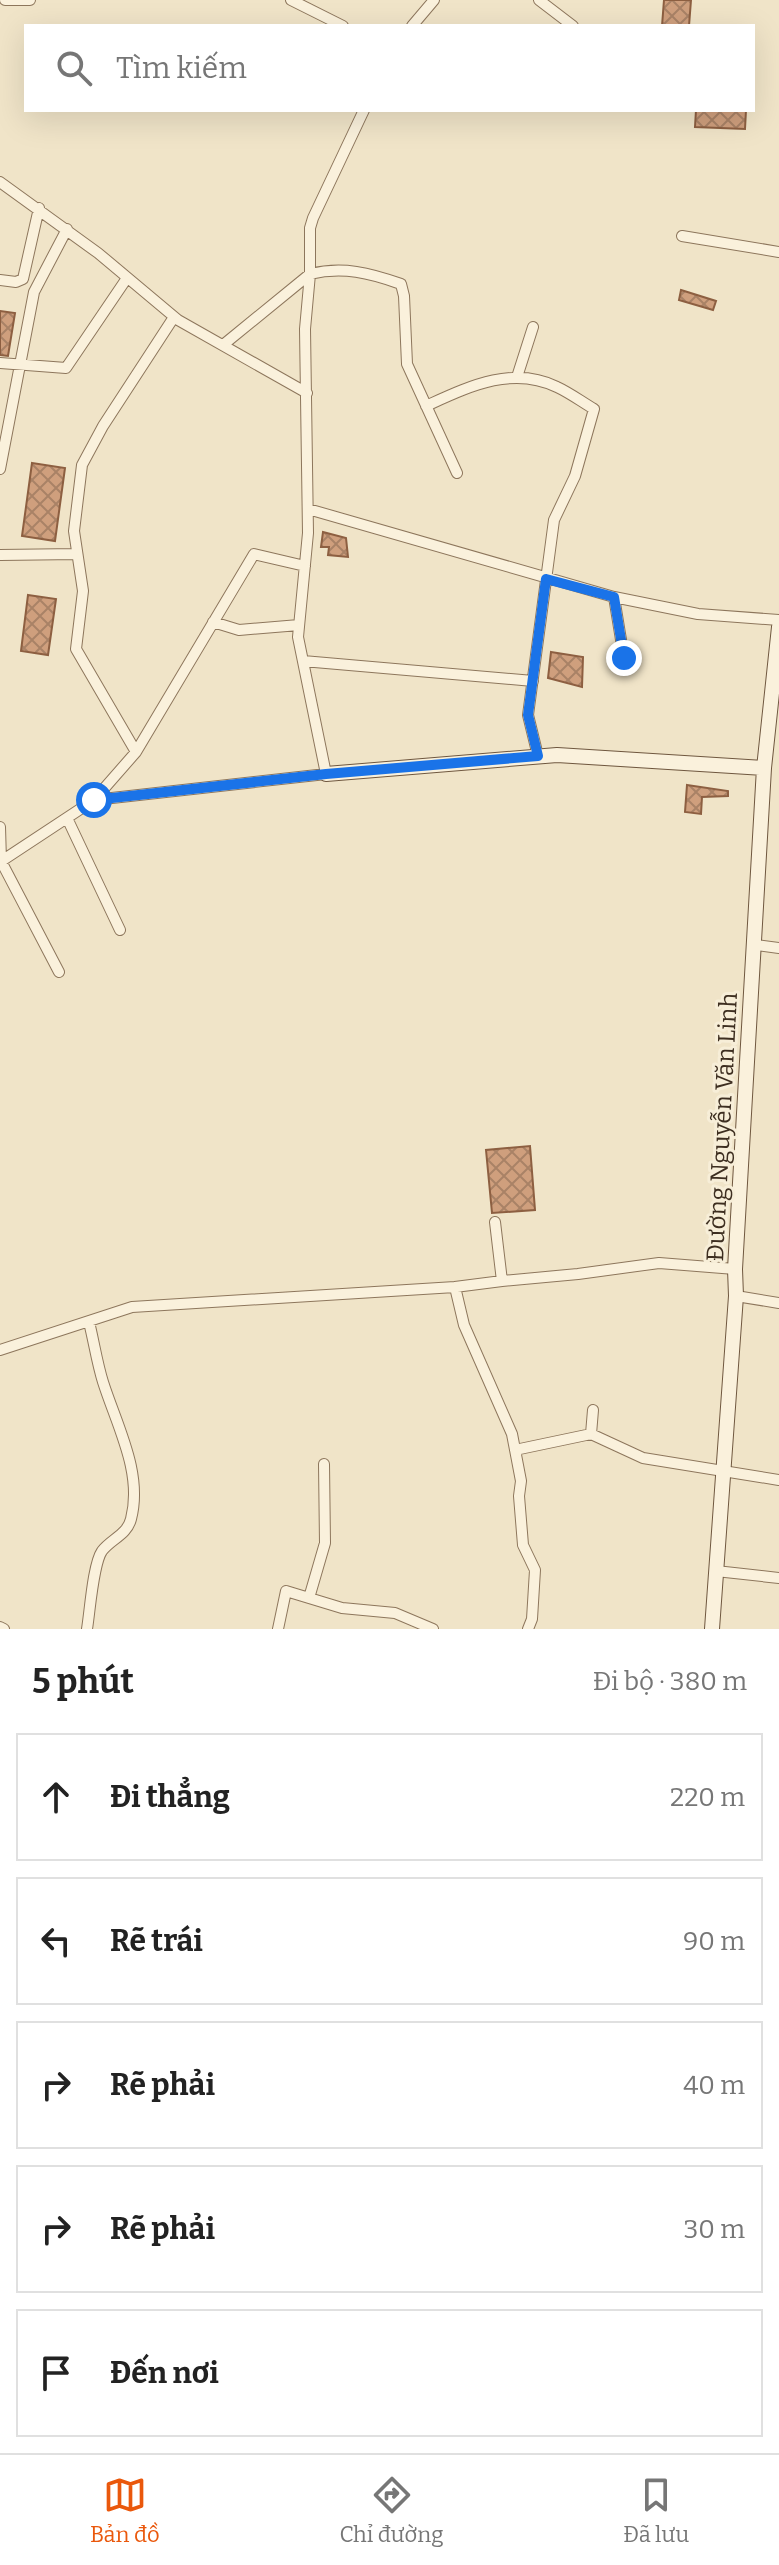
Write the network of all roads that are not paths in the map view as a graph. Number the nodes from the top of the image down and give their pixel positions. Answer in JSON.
{"nodes":[{"id":1,"x":5,"y":0,"type":"edge"},
{"id":2,"x":30,"y":0,"type":"edge"},
{"id":3,"x":291,"y":0,"type":"edge"},
{"id":4,"x":434,"y":0,"type":"edge"},
{"id":5,"x":539,"y":0,"type":"edge"},
{"id":6,"x":339,"y":24,"type":"edge"},
{"id":7,"x":414,"y":24,"type":"edge"},
{"id":8,"x":570,"y":24,"type":"edge"},
{"id":9,"x":363,"y":112,"type":"edge"},
{"id":10,"x":0,"y":182,"type":"edge"},
{"id":11,"x":39,"y":208,"type":"junction"},
{"id":12,"x":67,"y":229,"type":"junction"},
{"id":13,"x":682,"y":236,"type":"dead end"},
{"id":14,"x":779,"y":252,"type":"edge"},
{"id":15,"x":310,"y":274,"type":"junction"},
{"id":16,"x":127,"y":278,"type":"junction"},
{"id":17,"x":0,"y":280,"type":"edge"},
{"id":18,"x":174,"y":317,"type":"junction"},
{"id":19,"x":533,"y":327,"type":"dead end"},
{"id":20,"x":223,"y":345,"type":"junction"},
{"id":21,"x":0,"y":363,"type":"edge"},
{"id":22,"x":20,"y":365,"type":"junction"},
{"id":23,"x":517,"y":377,"type":"junction"},
{"id":24,"x":307,"y":393,"type":"junction"},
{"id":25,"x":426,"y":406,"type":"junction"},
{"id":26,"x":0,"y":469,"type":"edge"},
{"id":27,"x":457,"y":473,"type":"dead end"},
{"id":28,"x":308,"y":509,"type":"junction"},
{"id":29,"x":77,"y":554,"type":"junction"},
{"id":30,"x":0,"y":555,"type":"edge"},
{"id":31,"x":305,"y":566,"type":"junction"},
{"id":32,"x":546,"y":579,"type":"junction"},
{"id":33,"x":614,"y":597,"type":"junction"},
{"id":34,"x":779,"y":620,"type":"edge"},
{"id":35,"x":213,"y":622,"type":"junction"},
{"id":36,"x":299,"y":625,"type":"junction"},
{"id":37,"x":779,"y":627,"type":"edge"},
{"id":38,"x":624,"y":658,"type":"dead end"},
{"id":39,"x":303,"y":661,"type":"junction"},
{"id":40,"x":533,"y":681,"type":"junction"},
{"id":41,"x":774,"y":740,"type":"edge"},
{"id":42,"x":136,"y":752,"type":"junction"},
{"id":43,"x":538,"y":756,"type":"junction"},
{"id":44,"x":764,"y":768,"type":"junction"},
{"id":45,"x":326,"y":774,"type":"junction"},
{"id":46,"x":94,"y":800,"type":"junction"},
{"id":47,"x":67,"y":818,"type":"junction"},
{"id":48,"x":0,"y":827,"type":"edge"},
{"id":49,"x":1,"y":861,"type":"edge"},
{"id":50,"x":120,"y":930,"type":"dead end"},
{"id":51,"x":756,"y":945,"type":"junction"},
{"id":52,"x":779,"y":948,"type":"edge"},
{"id":53,"x":59,"y":972,"type":"dead end"},
{"id":54,"x":495,"y":1222,"type":"dead end"},
{"id":55,"x":735,"y":1269,"type":"junction"},
{"id":56,"x":502,"y":1281,"type":"junction"},
{"id":57,"x":455,"y":1287,"type":"junction"},
{"id":58,"x":736,"y":1296,"type":"junction"},
{"id":59,"x":779,"y":1303,"type":"edge"},
{"id":60,"x":89,"y":1322,"type":"junction"},
{"id":61,"x":0,"y":1350,"type":"edge"},
{"id":62,"x":593,"y":1410,"type":"dead end"},
{"id":63,"x":591,"y":1434,"type":"junction"},
{"id":64,"x":515,"y":1450,"type":"junction"},
{"id":65,"x":324,"y":1464,"type":"dead end"},
{"id":66,"x":724,"y":1472,"type":"junction"},
{"id":67,"x":779,"y":1480,"type":"edge"},
{"id":68,"x":716,"y":1571,"type":"junction"},
{"id":69,"x":779,"y":1578,"type":"edge"},
{"id":70,"x":309,"y":1598,"type":"junction"},
{"id":71,"x":87,"y":1629,"type":"edge"},
{"id":72,"x":278,"y":1629,"type":"edge"},
{"id":73,"x":433,"y":1629,"type":"edge"},
{"id":74,"x":528,"y":1629,"type":"edge"},
{"id":75,"x":712,"y":1629,"type":"edge"}],
"edges":[{"from":1,"to":2,"type":"street"},
{"from":3,"to":6,"type":"street"},
{"from":4,"to":7,"type":"street"},
{"from":5,"to":8,"type":"street"},
{"from":9,"to":15,"type":"street"},
{"from":10,"to":11,"type":"street"},
{"from":11,"to":12,"type":"street"},
{"from":11,"to":17,"type":"street"},
{"from":12,"to":16,"type":"street"},
{"from":12,"to":22,"type":"street"},
{"from":13,"to":14,"type":"street"},
{"from":15,"to":20,"type":"street"},
{"from":15,"to":24,"type":"street"},
{"from":15,"to":25,"type":"street"},
{"from":16,"to":18,"type":"street"},
{"from":16,"to":22,"type":"street"},
{"from":18,"to":20,"type":"street"},
{"from":18,"to":29,"type":"street"},
{"from":19,"to":23,"type":"street"},
{"from":20,"to":24,"type":"street"},
{"from":21,"to":22,"type":"street"},
{"from":22,"to":26,"type":"street"},
{"from":23,"to":25,"type":"street"},
{"from":23,"to":32,"type":"street"},
{"from":24,"to":28,"type":"street"},
{"from":25,"to":27,"type":"street"},
{"from":28,"to":31,"type":"street"},
{"from":28,"to":32,"type":"street"},
{"from":29,"to":30,"type":"street"},
{"from":29,"to":42,"type":"street"},
{"from":31,"to":35,"type":"street"},
{"from":31,"to":36,"type":"street"},
{"from":32,"to":33,"type":"street"},
{"from":32,"to":40,"type":"street"},
{"from":33,"to":34,"type":"street"},
{"from":33,"to":38,"type":"street"},
{"from":35,"to":36,"type":"street"},
{"from":35,"to":42,"type":"street"},
{"from":36,"to":39,"type":"street"},
{"from":37,"to":41,"type":"street","name":"Đường Nguyễn Văn Linh"},
{"from":39,"to":40,"type":"street"},
{"from":39,"to":45,"type":"street"},
{"from":40,"to":43,"type":"street"},
{"from":41,"to":44,"type":"street","name":"Đường Nguyễn Văn Linh"},
{"from":42,"to":46,"type":"street"},
{"from":43,"to":44,"type":"street"},
{"from":43,"to":45,"type":"street"},
{"from":44,"to":51,"type":"street","name":"Đường Nguyễn Văn Linh"},
{"from":45,"to":46,"type":"street"},
{"from":46,"to":47,"type":"street"},
{"from":47,"to":49,"type":"street"},
{"from":47,"to":50,"type":"street"},
{"from":48,"to":49,"type":"street"},
{"from":49,"to":53,"type":"street"},
{"from":51,"to":52,"type":"street"},
{"from":51,"to":55,"type":"street","name":"Đường Nguyễn Văn Linh"},
{"from":54,"to":56,"type":"street"},
{"from":55,"to":56,"type":"street"},
{"from":55,"to":58,"type":"street","name":"Đường Nguyễn Văn Linh"},
{"from":56,"to":57,"type":"street"},
{"from":57,"to":60,"type":"street"},
{"from":57,"to":64,"type":"street"},
{"from":58,"to":59,"type":"street"},
{"from":58,"to":66,"type":"street","name":"Đường Nguyễn Văn Linh"},
{"from":60,"to":61,"type":"street"},
{"from":60,"to":71,"type":"street"},
{"from":62,"to":63,"type":"street"},
{"from":63,"to":64,"type":"street"},
{"from":63,"to":66,"type":"street"},
{"from":64,"to":74,"type":"street"},
{"from":65,"to":70,"type":"street"},
{"from":66,"to":67,"type":"street"},
{"from":66,"to":68,"type":"street","name":"Đường Nguyễn Văn Linh"},
{"from":68,"to":69,"type":"street"},
{"from":68,"to":75,"type":"street","name":"Đường Nguyễn Văn Linh"},
{"from":70,"to":72,"type":"street"},
{"from":70,"to":73,"type":"street"}]}
